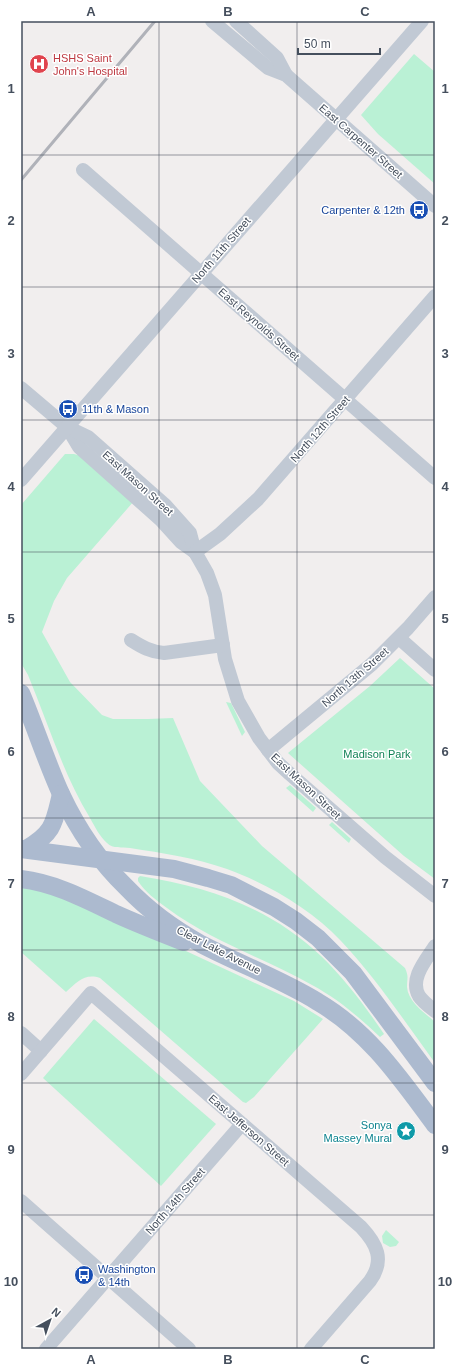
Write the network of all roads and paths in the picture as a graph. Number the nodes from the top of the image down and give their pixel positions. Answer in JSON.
{"nodes":[{"id":1,"x":212,"y":21,"type":"edge"},
{"id":2,"x":236,"y":21,"type":"edge"},
{"id":3,"x":422,"y":21,"type":"edge"},
{"id":4,"x":286,"y":76,"type":"junction"},
{"id":5,"x":336,"y":119,"type":"junction"},
{"id":6,"x":83,"y":170,"type":"dead end"},
{"id":7,"x":435,"y":206,"type":"edge"},
{"id":8,"x":201,"y":274,"type":"junction"},
{"id":9,"x":435,"y":296,"type":"edge"},
{"id":10,"x":21,"y":388,"type":"edge"},
{"id":11,"x":345,"y":400,"type":"junction"},
{"id":12,"x":67,"y":428,"type":"junction"},
{"id":13,"x":435,"y":478,"type":"edge"},
{"id":14,"x":21,"y":480,"type":"edge"},
{"id":15,"x":195,"y":552,"type":"junction"},
{"id":16,"x":435,"y":597,"type":"edge"},
{"id":17,"x":398,"y":638,"type":"junction"},
{"id":18,"x":131,"y":640,"type":"dead end"},
{"id":19,"x":223,"y":645,"type":"junction"},
{"id":20,"x":435,"y":670,"type":"edge"},
{"id":21,"x":21,"y":693,"type":"edge"},
{"id":22,"x":268,"y":750,"type":"junction"},
{"id":23,"x":61,"y":794,"type":"junction"},
{"id":24,"x":24,"y":849,"type":"edge"},
{"id":25,"x":102,"y":859,"type":"junction"},
{"id":26,"x":21,"y":879,"type":"edge"},
{"id":27,"x":435,"y":896,"type":"edge"},
{"id":28,"x":435,"y":946,"type":"edge"},
{"id":29,"x":245,"y":965,"type":"junction"},
{"id":30,"x":435,"y":1011,"type":"edge"},
{"id":31,"x":21,"y":1033,"type":"edge"},
{"id":32,"x":41,"y":1051,"type":"junction"},
{"id":33,"x":21,"y":1074,"type":"edge"},
{"id":34,"x":435,"y":1083,"type":"edge"},
{"id":35,"x":242,"y":1124,"type":"junction"},
{"id":36,"x":435,"y":1125,"type":"edge"},
{"id":37,"x":21,"y":1201,"type":"edge"},
{"id":38,"x":108,"y":1278,"type":"junction"},
{"id":39,"x":46,"y":1349,"type":"edge"},
{"id":40,"x":189,"y":1349,"type":"edge"},
{"id":41,"x":311,"y":1349,"type":"edge"}],
"edges":[{"from":1,"to":4,"type":"street","name":"East Carpenter Street"},
{"from":2,"to":4,"type":"street","name":"East Carpenter Street"},
{"from":3,"to":5,"type":"street","name":"North 11th Street"},
{"from":4,"to":5,"type":"street","name":"East Carpenter Street"},
{"from":5,"to":7,"type":"street","name":"East Carpenter Street"},
{"from":5,"to":8,"type":"street","name":"North 11th Street"},
{"from":6,"to":8,"type":"street","name":"East Reynolds Street"},
{"from":8,"to":11,"type":"street","name":"East Reynolds Street"},
{"from":8,"to":12,"type":"street","name":"North 11th Street"},
{"from":9,"to":11,"type":"street","name":"North 12th Street"},
{"from":10,"to":12,"type":"street","name":"East Mason Street"},
{"from":11,"to":13,"type":"street","name":"East Reynolds Street"},
{"from":11,"to":15,"type":"street","name":"North 12th Street"},
{"from":12,"to":14,"type":"street","name":"North 11th Street"},
{"from":12,"to":15,"type":"street","name":"East Mason Street"},
{"from":15,"to":19,"type":"street","name":"East Mason Street"},
{"from":16,"to":17,"type":"street","name":"North 13th Street"},
{"from":17,"to":20,"type":"street"},
{"from":17,"to":22,"type":"street","name":"North 13th Street"},
{"from":18,"to":19,"type":"street"},
{"from":19,"to":22,"type":"street","name":"East Mason Street"},
{"from":21,"to":23,"type":"main road","name":"Clear Lake Avenue"},
{"from":22,"to":27,"type":"street","name":"East Mason Street"},
{"from":23,"to":24,"type":"main road"},
{"from":23,"to":25,"type":"main road","name":"Clear Lake Avenue"},
{"from":24,"to":25,"type":"main road"},
{"from":25,"to":29,"type":"main road","name":"Clear Lake Avenue"},
{"from":25,"to":34,"type":"main road"},
{"from":26,"to":29,"type":"main road"},
{"from":28,"to":30,"type":"street"},
{"from":29,"to":36,"type":"main road","name":"Clear Lake Avenue"},
{"from":31,"to":32,"type":"street"},
{"from":32,"to":33,"type":"street"},
{"from":32,"to":35,"type":"street","name":"East Jefferson Street"},
{"from":35,"to":38,"type":"street","name":"North 14th Street"},
{"from":35,"to":41,"type":"street","name":"East Jefferson Street"},
{"from":37,"to":38,"type":"street"},
{"from":38,"to":39,"type":"street","name":"North 14th Street"},
{"from":38,"to":40,"type":"street"}]}
